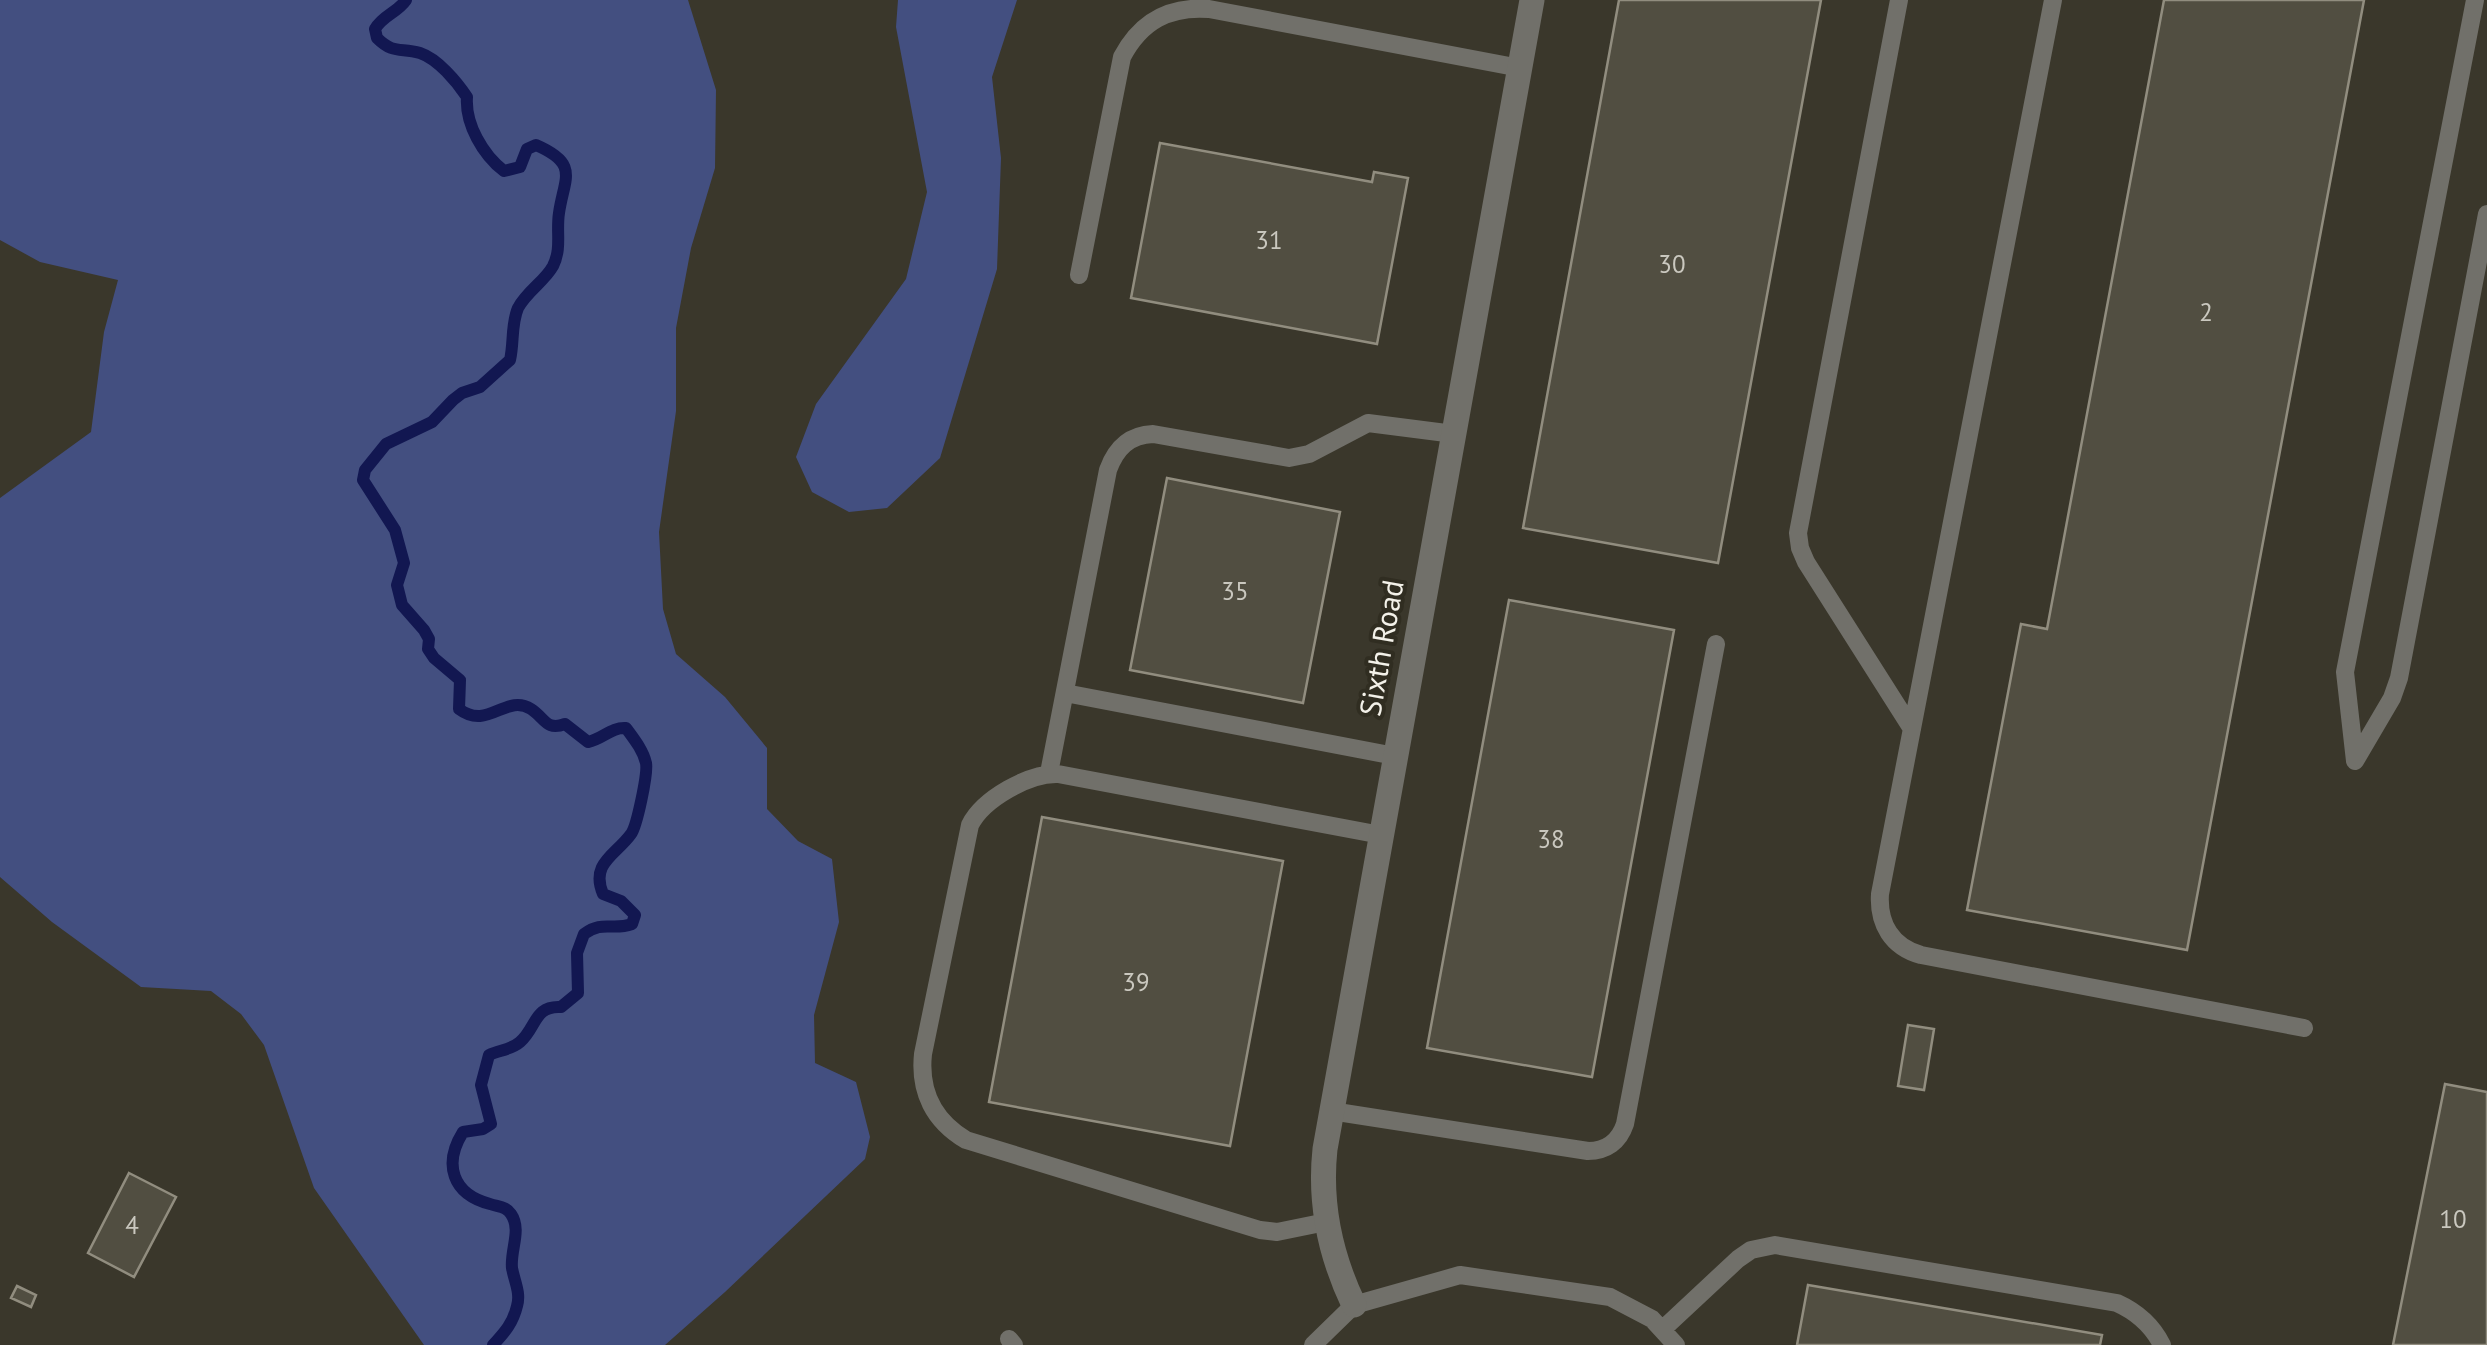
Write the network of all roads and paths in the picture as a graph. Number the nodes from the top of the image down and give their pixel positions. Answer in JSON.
{"nodes":[{"id":1,"x":1532,"y":0,"type":"edge"},
{"id":2,"x":1899,"y":0,"type":"edge"},
{"id":3,"x":2053,"y":0,"type":"edge"},
{"id":4,"x":2475,"y":0,"type":"edge"},
{"id":5,"x":1520,"y":68,"type":"junction"},
{"id":6,"x":2487,"y":214,"type":"edge"},
{"id":7,"x":1079,"y":276,"type":"dead end"},
{"id":8,"x":1454,"y":434,"type":"junction"},
{"id":9,"x":1716,"y":644,"type":"dead end"},
{"id":10,"x":1065,"y":693,"type":"junction"},
{"id":11,"x":1912,"y":728,"type":"junction"},
{"id":12,"x":1395,"y":756,"type":"junction"},
{"id":13,"x":1049,"y":774,"type":"junction"},
{"id":14,"x":1380,"y":836,"type":"junction"},
{"id":15,"x":2304,"y":1028,"type":"dead end"},
{"id":16,"x":1331,"y":1111,"type":"junction"},
{"id":17,"x":1326,"y":1222,"type":"junction"},
{"id":18,"x":1354,"y":1305,"type":"junction"},
{"id":19,"x":1663,"y":1329,"type":"junction"},
{"id":20,"x":1313,"y":1345,"type":"edge"},
{"id":21,"x":1676,"y":1345,"type":"edge"},
{"id":22,"x":2162,"y":1345,"type":"edge"}],
"edges":[{"from":1,"to":5,"type":"street","name":"Sixth Road"},
{"from":2,"to":11,"type":"lane"},
{"from":3,"to":11,"type":"lane"},
{"from":4,"to":6,"type":"lane"},
{"from":5,"to":7,"type":"lane"},
{"from":5,"to":8,"type":"street","name":"Sixth Road"},
{"from":8,"to":10,"type":"lane"},
{"from":8,"to":12,"type":"street","name":"Sixth Road"},
{"from":9,"to":16,"type":"lane"},
{"from":10,"to":12,"type":"lane"},
{"from":10,"to":13,"type":"lane"},
{"from":11,"to":15,"type":"lane"},
{"from":12,"to":14,"type":"street","name":"Sixth Road"},
{"from":13,"to":14,"type":"lane"},
{"from":13,"to":17,"type":"lane"},
{"from":14,"to":16,"type":"street","name":"Sixth Road"},
{"from":16,"to":17,"type":"street","name":"Sixth Road"},
{"from":17,"to":18,"type":"street","name":"Sixth Road"},
{"from":18,"to":19,"type":"lane"},
{"from":18,"to":20,"type":"lane"},
{"from":19,"to":21,"type":"lane"},
{"from":19,"to":22,"type":"lane"}]}
